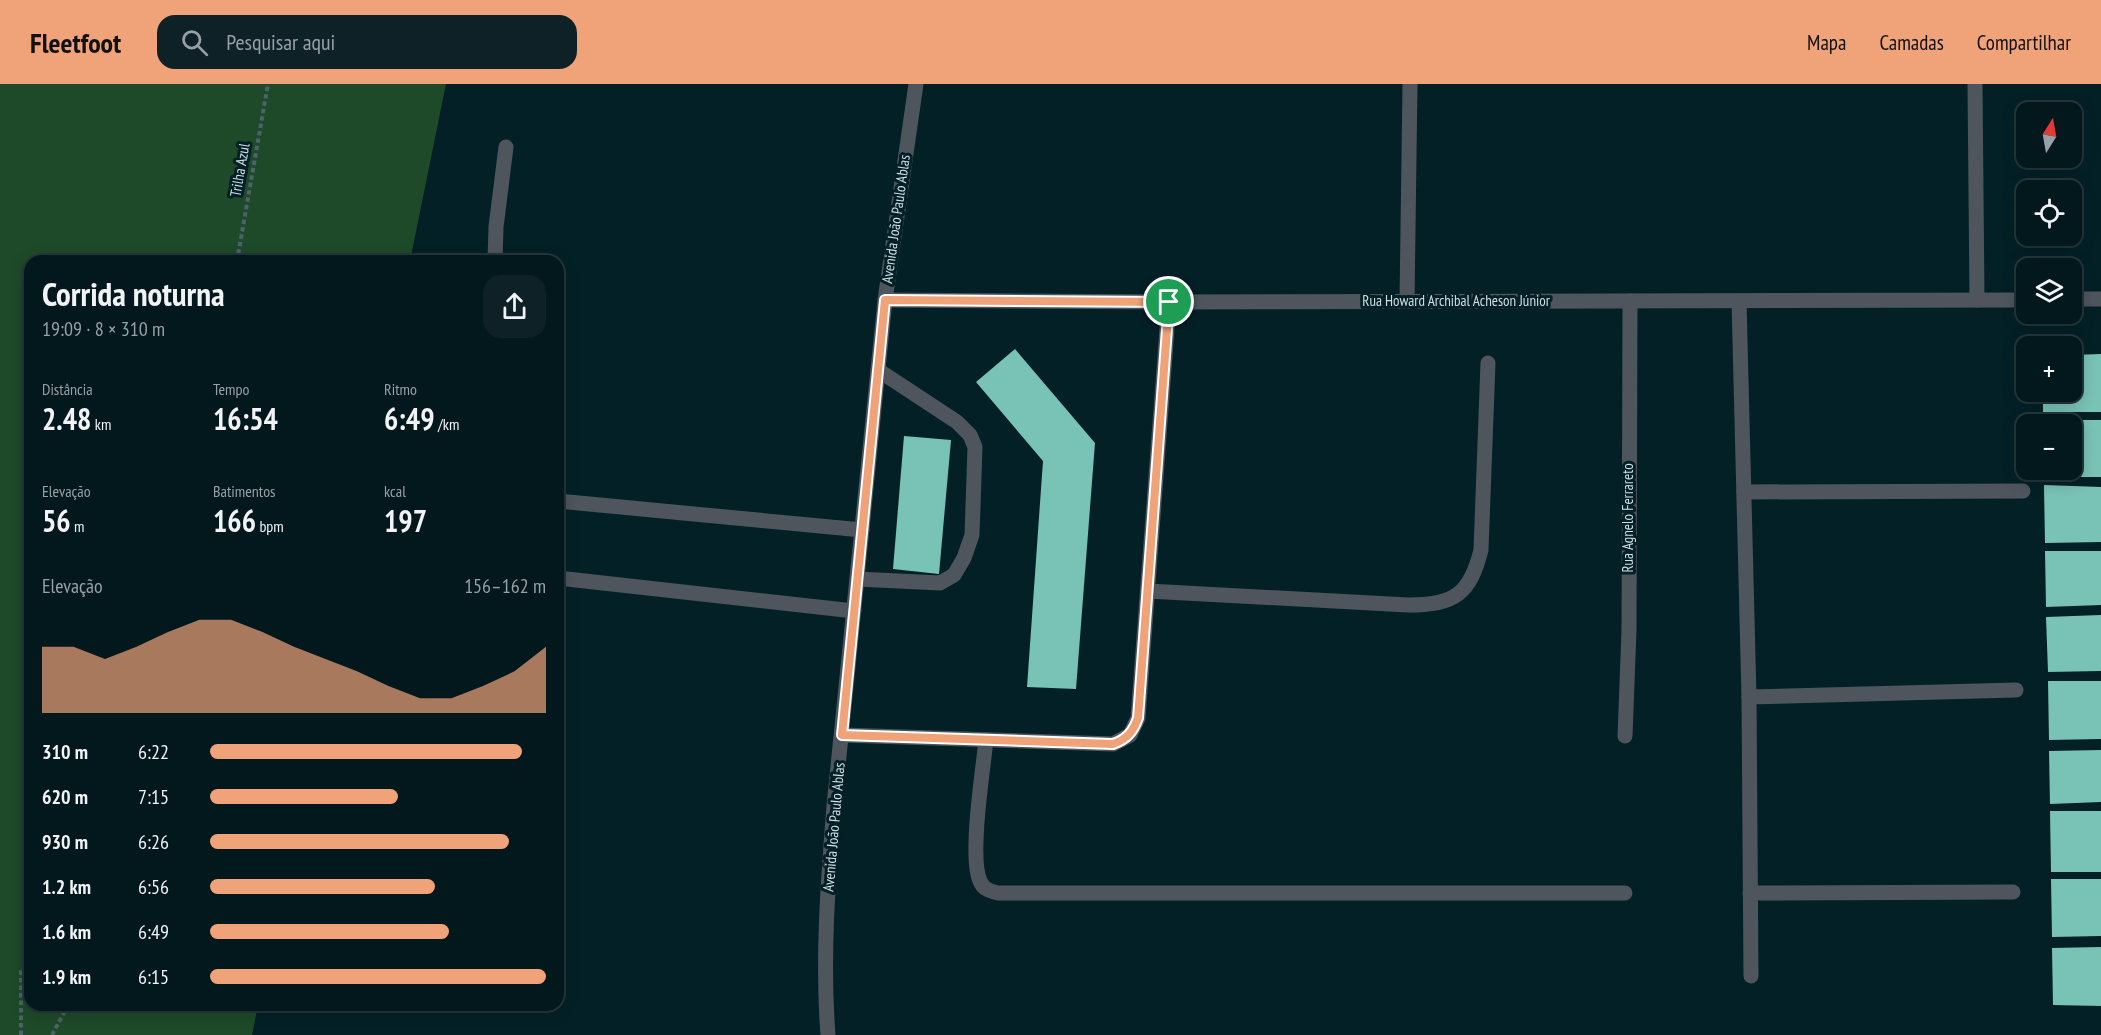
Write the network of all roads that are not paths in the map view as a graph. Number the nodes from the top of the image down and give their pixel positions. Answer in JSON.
{"nodes":[{"id":1,"x":915,"y":84,"type":"edge"},
{"id":2,"x":1410,"y":84,"type":"edge"},
{"id":3,"x":1974,"y":84,"type":"edge"},
{"id":4,"x":506,"y":147,"type":"dead end"},
{"id":5,"x":495,"y":255,"type":"edge"},
{"id":6,"x":2082,"y":299,"type":"edge"},
{"id":7,"x":2101,"y":299,"type":"edge"},
{"id":8,"x":885,"y":300,"type":"junction"},
{"id":9,"x":1977,"y":300,"type":"junction"},
{"id":10,"x":2016,"y":300,"type":"edge"},
{"id":11,"x":1407,"y":301,"type":"junction"},
{"id":12,"x":1630,"y":301,"type":"junction"},
{"id":13,"x":1739,"y":301,"type":"junction"},
{"id":14,"x":1169,"y":302,"type":"junction"},
{"id":15,"x":1488,"y":363,"type":"dead end"},
{"id":16,"x":878,"y":370,"type":"junction"},
{"id":17,"x":2023,"y":491,"type":"dead end"},
{"id":18,"x":1744,"y":492,"type":"junction"},
{"id":19,"x":564,"y":502,"type":"edge"},
{"id":20,"x":862,"y":530,"type":"junction"},
{"id":21,"x":564,"y":579,"type":"edge"},
{"id":22,"x":857,"y":579,"type":"junction"},
{"id":23,"x":1148,"y":591,"type":"junction"},
{"id":24,"x":854,"y":611,"type":"junction"},
{"id":25,"x":2016,"y":690,"type":"dead end"},
{"id":26,"x":1749,"y":697,"type":"junction"},
{"id":27,"x":842,"y":735,"type":"junction"},
{"id":28,"x":1625,"y":736,"type":"dead end"},
{"id":29,"x":986,"y":740,"type":"junction"},
{"id":30,"x":2013,"y":892,"type":"dead end"},
{"id":31,"x":1624,"y":893,"type":"dead end"},
{"id":32,"x":1750,"y":893,"type":"junction"},
{"id":33,"x":1751,"y":976,"type":"dead end"},
{"id":34,"x":828,"y":1035,"type":"edge"}],
"edges":[{"from":1,"to":8,"type":"street","name":"Avenida João Paulo Ablas"},
{"from":2,"to":11,"type":"street"},
{"from":3,"to":9,"type":"street"},
{"from":4,"to":5,"type":"street"},
{"from":6,"to":7,"type":"street"},
{"from":8,"to":14,"type":"street","name":"Rua Howard Archibal Acheson Júnior"},
{"from":8,"to":16,"type":"street","name":"Avenida João Paulo Ablas"},
{"from":9,"to":10,"type":"street","name":"Rua Howard Archibal Acheson Júnior"},
{"from":9,"to":13,"type":"street","name":"Rua Howard Archibal Acheson Júnior"},
{"from":11,"to":12,"type":"street","name":"Rua Howard Archibal Acheson Júnior"},
{"from":11,"to":14,"type":"street","name":"Rua Howard Archibal Acheson Júnior"},
{"from":12,"to":13,"type":"street","name":"Rua Howard Archibal Acheson Júnior"},
{"from":12,"to":28,"type":"street","name":"Rua Agnelo Ferrareto"},
{"from":13,"to":18,"type":"street"},
{"from":14,"to":23,"type":"street"},
{"from":15,"to":23,"type":"street"},
{"from":16,"to":20,"type":"street","name":"Avenida João Paulo Ablas"},
{"from":16,"to":22,"type":"street"},
{"from":17,"to":18,"type":"street"},
{"from":18,"to":26,"type":"street"},
{"from":19,"to":20,"type":"street"},
{"from":20,"to":22,"type":"street","name":"Avenida João Paulo Ablas"},
{"from":21,"to":24,"type":"street"},
{"from":22,"to":24,"type":"street","name":"Avenida João Paulo Ablas"},
{"from":23,"to":29,"type":"street"},
{"from":24,"to":27,"type":"street","name":"Avenida João Paulo Ablas"},
{"from":25,"to":26,"type":"street"},
{"from":26,"to":32,"type":"street"},
{"from":27,"to":29,"type":"street"},
{"from":27,"to":34,"type":"street","name":"Avenida João Paulo Ablas"},
{"from":29,"to":31,"type":"street"},
{"from":30,"to":32,"type":"street"},
{"from":32,"to":33,"type":"street"}]}
